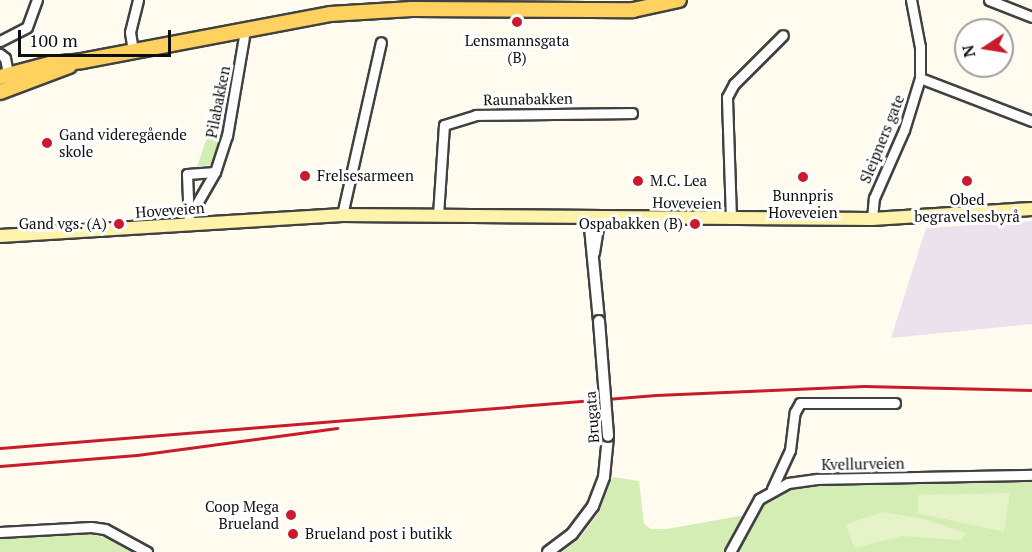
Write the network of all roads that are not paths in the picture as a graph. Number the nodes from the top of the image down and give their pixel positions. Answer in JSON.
{"nodes":[{"id":1,"x":37,"y":0,"type":"edge"},
{"id":2,"x":138,"y":0,"type":"edge"},
{"id":3,"x":680,"y":0,"type":"edge"},
{"id":4,"x":911,"y":0,"type":"edge"},
{"id":5,"x":989,"y":0,"type":"edge"},
{"id":6,"x":495,"y":5,"type":"edge"},
{"id":7,"x":1032,"y":17,"type":"edge"},
{"id":8,"x":783,"y":35,"type":"dead end"},
{"id":9,"x":244,"y":37,"type":"dead end"},
{"id":10,"x":0,"y":40,"type":"edge"},
{"id":11,"x":381,"y":42,"type":"dead end"},
{"id":12,"x":133,"y":51,"type":"junction"},
{"id":13,"x":0,"y":54,"type":"edge"},
{"id":14,"x":920,"y":78,"type":"junction"},
{"id":15,"x":3,"y":80,"type":"edge"},
{"id":16,"x":632,"y":112,"type":"dead end"},
{"id":17,"x":1032,"y":122,"type":"edge"},
{"id":18,"x":215,"y":171,"type":"junction"},
{"id":19,"x":196,"y":205,"type":"dead end"},
{"id":20,"x":1032,"y":209,"type":"edge"},
{"id":21,"x":342,"y":215,"type":"junction"},
{"id":22,"x":438,"y":215,"type":"junction"},
{"id":23,"x":594,"y":217,"type":"junction"},
{"id":24,"x":731,"y":219,"type":"junction"},
{"id":25,"x":872,"y":219,"type":"junction"},
{"id":26,"x":189,"y":224,"type":"junction"},
{"id":27,"x":0,"y":236,"type":"edge"},
{"id":28,"x":895,"y":403,"type":"dead end"},
{"id":29,"x":1032,"y":475,"type":"edge"},
{"id":30,"x":771,"y":489,"type":"junction"},
{"id":31,"x":0,"y":532,"type":"edge"},
{"id":32,"x":147,"y":552,"type":"edge"},
{"id":33,"x":548,"y":552,"type":"edge"},
{"id":34,"x":730,"y":552,"type":"edge"}],
"edges":[{"from":1,"to":10,"type":"street"},
{"from":2,"to":12,"type":"street"},
{"from":3,"to":6,"type":"main road"},
{"from":4,"to":14,"type":"street","name":"Sleipners gate"},
{"from":5,"to":7,"type":"street"},
{"from":6,"to":12,"type":"main road"},
{"from":8,"to":24,"type":"street"},
{"from":9,"to":18,"type":"street","name":"Pilabakken"},
{"from":11,"to":21,"type":"street"},
{"from":12,"to":15,"type":"main road"},
{"from":13,"to":15,"type":"street"},
{"from":14,"to":17,"type":"street"},
{"from":14,"to":25,"type":"street","name":"Sleipners gate"},
{"from":16,"to":22,"type":"street","name":"Raunabakken"},
{"from":18,"to":19,"type":"street","name":"Pilabakken"},
{"from":18,"to":26,"type":"street"},
{"from":20,"to":25,"type":"main road","name":"Hoveveien"},
{"from":21,"to":22,"type":"main road","name":"Hoveveien"},
{"from":21,"to":26,"type":"main road","name":"Hoveveien"},
{"from":22,"to":23,"type":"main road","name":"Hoveveien"},
{"from":23,"to":24,"type":"main road","name":"Hoveveien"},
{"from":23,"to":33,"type":"street","name":"Brugata","bridge":true},
{"from":24,"to":25,"type":"main road","name":"Hoveveien"},
{"from":26,"to":27,"type":"main road","name":"Hoveveien"},
{"from":28,"to":30,"type":"street"},
{"from":29,"to":30,"type":"street","name":"Kvellurveien"},
{"from":30,"to":34,"type":"street"},
{"from":31,"to":32,"type":"street"}]}
